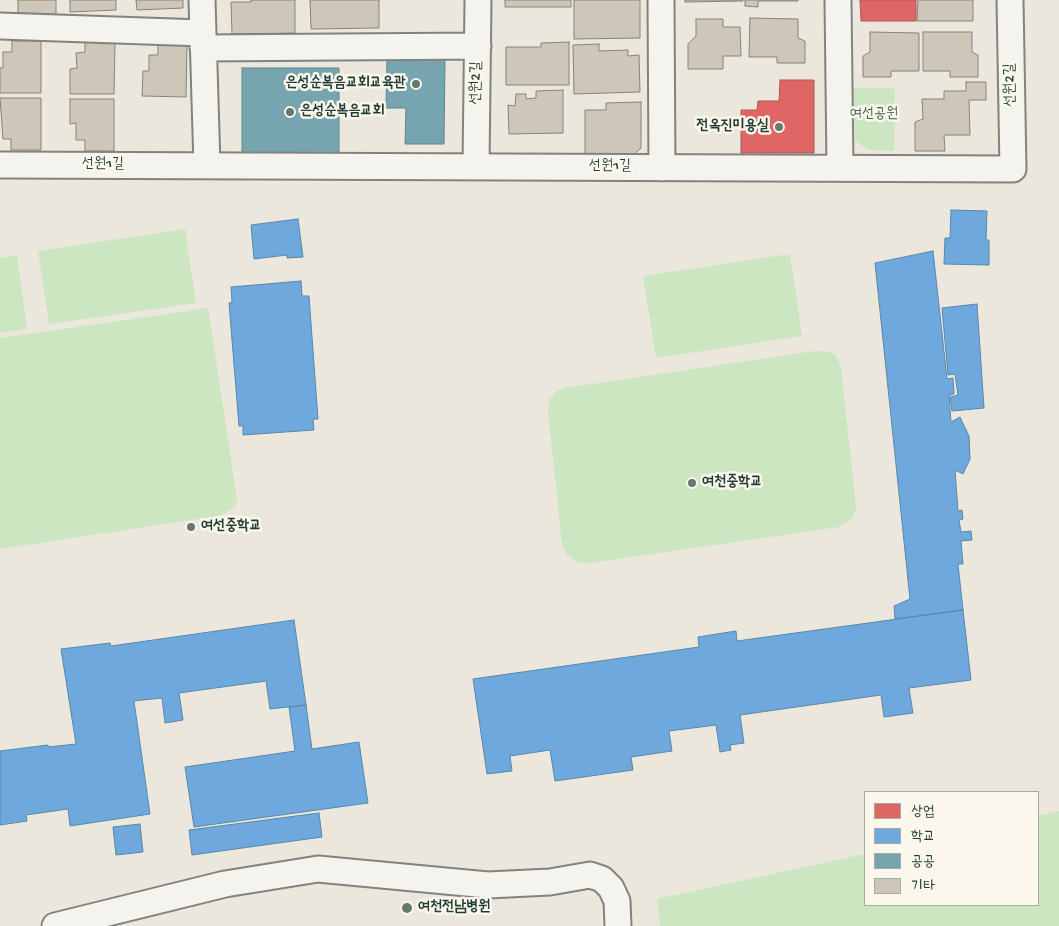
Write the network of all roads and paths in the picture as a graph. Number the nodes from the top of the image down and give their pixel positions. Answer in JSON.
{"nodes":[{"id":1,"x":202,"y":0,"type":"edge"},
{"id":2,"x":478,"y":0,"type":"edge"},
{"id":3,"x":661,"y":0,"type":"edge"},
{"id":4,"x":838,"y":0,"type":"edge"},
{"id":5,"x":1010,"y":0,"type":"edge"},
{"id":6,"x":0,"y":26,"type":"edge"},
{"id":7,"x":203,"y":40,"type":"junction"},
{"id":8,"x":478,"y":46,"type":"junction"},
{"id":9,"x":0,"y":165,"type":"edge"},
{"id":10,"x":207,"y":166,"type":"junction"},
{"id":11,"x":476,"y":167,"type":"junction"},
{"id":12,"x":662,"y":168,"type":"junction"},
{"id":13,"x":840,"y":168,"type":"junction"},
{"id":14,"x":1012,"y":169,"type":"joint"},
{"id":15,"x":56,"y":926,"type":"edge"},
{"id":16,"x":618,"y":926,"type":"edge"}],
"edges":[{"from":1,"to":7,"type":"street"},
{"from":2,"to":8,"type":"street","name":"선원2길"},
{"from":3,"to":12,"type":"street"},
{"from":4,"to":13,"type":"street"},
{"from":5,"to":14,"type":"street","name":"선원2길"},
{"from":6,"to":7,"type":"street"},
{"from":7,"to":8,"type":"street"},
{"from":7,"to":10,"type":"street"},
{"from":8,"to":11,"type":"street","name":"선원2길"},
{"from":9,"to":10,"type":"street","name":"선원1길"},
{"from":10,"to":11,"type":"street","name":"선원1길"},
{"from":11,"to":12,"type":"street","name":"선원1길"},
{"from":12,"to":13,"type":"street","name":"선원1길"},
{"from":13,"to":14,"type":"street","name":"선원1길"},
{"from":15,"to":16,"type":"street"}]}
